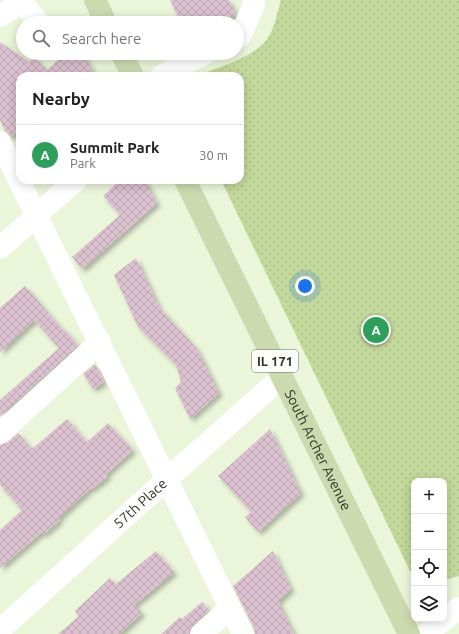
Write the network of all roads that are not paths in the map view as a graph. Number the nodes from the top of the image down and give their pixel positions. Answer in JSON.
{"nodes":[{"id":1,"x":95,"y":0,"type":"edge"},
{"id":2,"x":254,"y":0,"type":"edge"},
{"id":3,"x":31,"y":8,"type":"edge"},
{"id":4,"x":0,"y":16,"type":"edge"},
{"id":5,"x":103,"y":16,"type":"edge"},
{"id":6,"x":244,"y":28,"type":"edge"},
{"id":7,"x":125,"y":60,"type":"edge"},
{"id":8,"x":192,"y":60,"type":"edge"},
{"id":9,"x":131,"y":72,"type":"edge"},
{"id":10,"x":169,"y":72,"type":"edge"},
{"id":11,"x":0,"y":142,"type":"edge"},
{"id":12,"x":16,"y":174,"type":"edge"},
{"id":13,"x":21,"y":184,"type":"edge"},
{"id":14,"x":72,"y":184,"type":"edge"},
{"id":15,"x":187,"y":184,"type":"edge"},
{"id":16,"x":37,"y":215,"type":"junction"},
{"id":17,"x":0,"y":248,"type":"edge"},
{"id":18,"x":100,"y":342,"type":"junction"},
{"id":19,"x":282,"y":377,"type":"junction"},
{"id":20,"x":0,"y":433,"type":"edge"},
{"id":21,"x":166,"y":480,"type":"junction"},
{"id":22,"x":230,"y":608,"type":"junction"},
{"id":23,"x":459,"y":608,"type":"edge"},
{"id":24,"x":0,"y":630,"type":"edge"},
{"id":25,"x":201,"y":634,"type":"edge"},
{"id":26,"x":243,"y":634,"type":"edge"},
{"id":27,"x":409,"y":634,"type":"edge"},
{"id":28,"x":426,"y":634,"type":"edge"}],
"edges":[{"from":1,"to":5,"type":"main road"},
{"from":2,"to":6,"type":"street"},
{"from":3,"to":4,"type":"street"},
{"from":7,"to":9,"type":"main road"},
{"from":8,"to":10,"type":"street"},
{"from":11,"to":12,"type":"street"},
{"from":13,"to":16,"type":"street"},
{"from":14,"to":16,"type":"street"},
{"from":15,"to":19,"type":"main road","name":"South Archer Avenue","number":"IL 171"},
{"from":16,"to":17,"type":"street"},
{"from":16,"to":18,"type":"street"},
{"from":18,"to":20,"type":"street"},
{"from":18,"to":21,"type":"street"},
{"from":19,"to":21,"type":"street","name":"57th Place"},
{"from":19,"to":27,"type":"main road","name":"South Archer Avenue","number":"IL 171"},
{"from":21,"to":22,"type":"street"},
{"from":21,"to":24,"type":"street","name":"57th Place"},
{"from":22,"to":25,"type":"street"},
{"from":22,"to":26,"type":"street"},
{"from":23,"to":28,"type":"street"}]}
